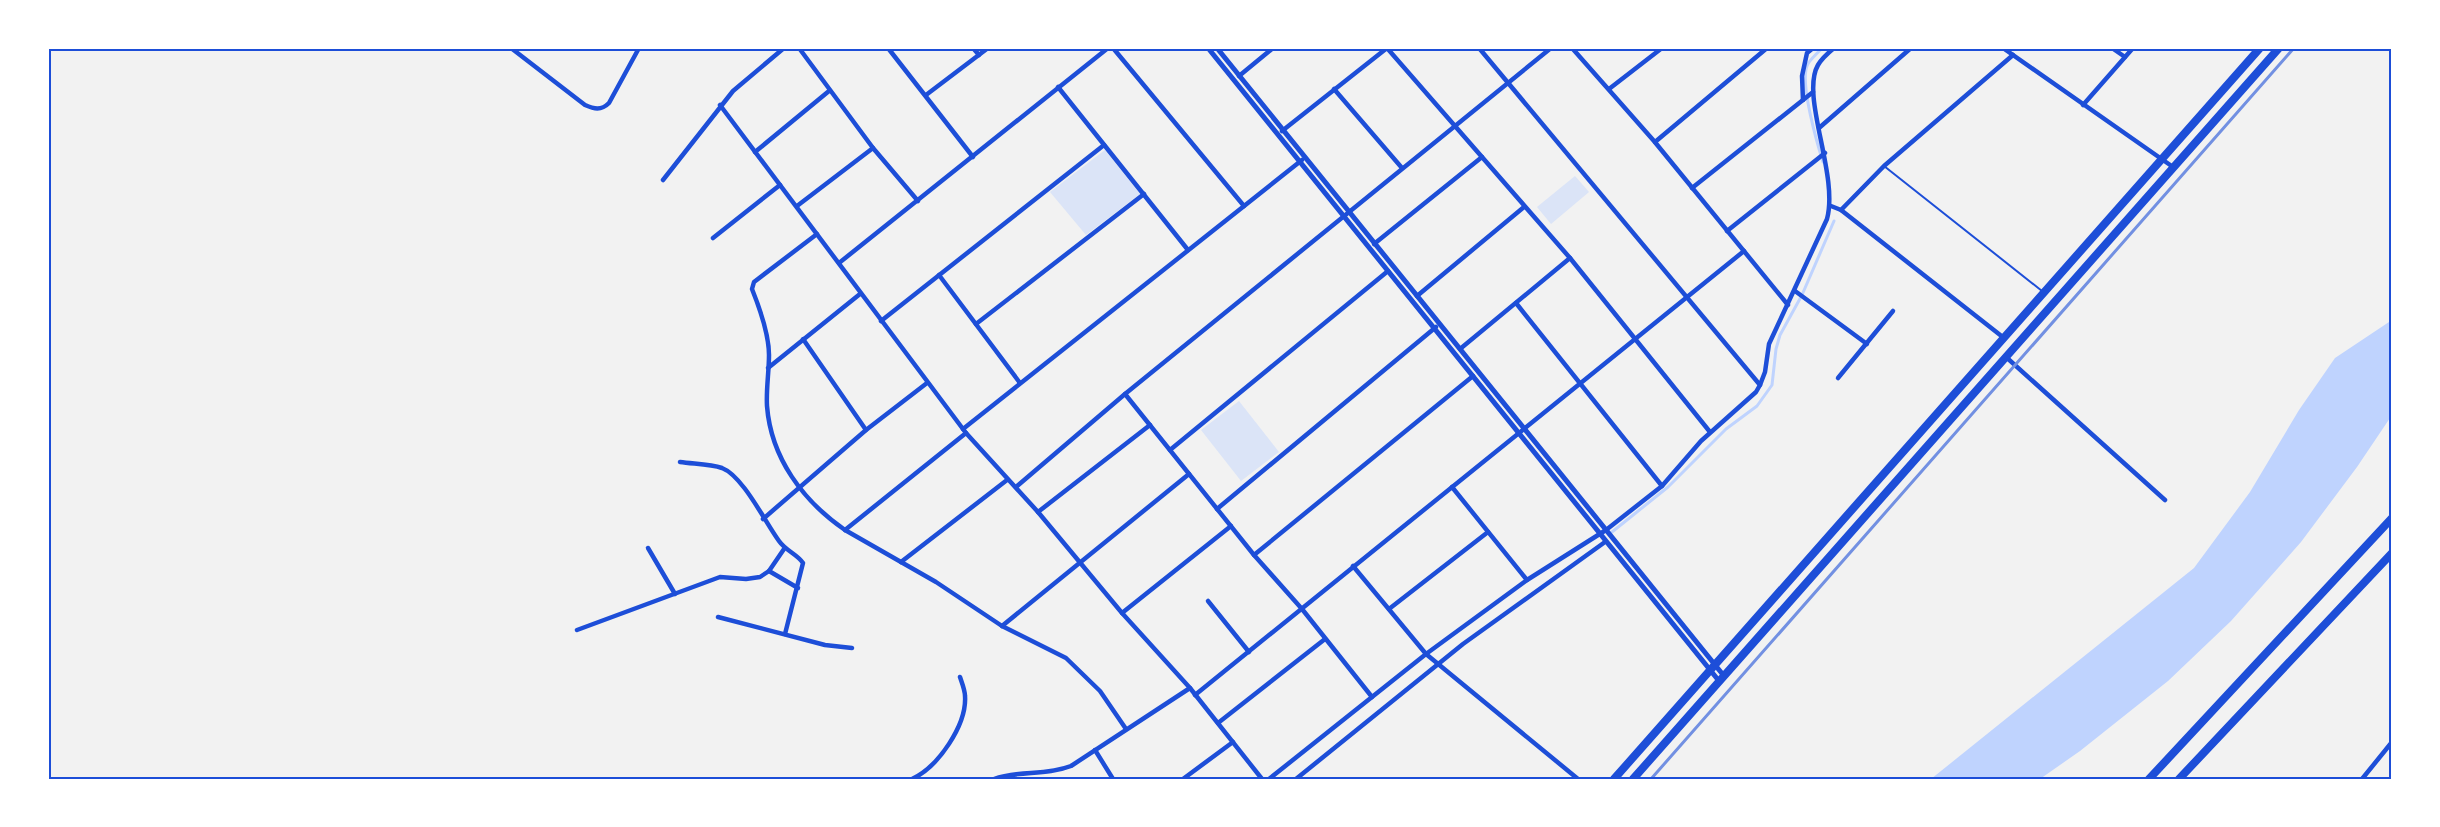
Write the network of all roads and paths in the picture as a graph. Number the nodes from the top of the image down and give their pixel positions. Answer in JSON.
{"nodes":[{"id":1,"x":511,"y":48,"type":"edge"},
{"id":2,"x":639,"y":48,"type":"edge"},
{"id":3,"x":784,"y":48,"type":"edge"},
{"id":4,"x":799,"y":48,"type":"edge"},
{"id":5,"x":888,"y":48,"type":"edge"},
{"id":6,"x":974,"y":48,"type":"edge"},
{"id":7,"x":988,"y":48,"type":"edge"},
{"id":8,"x":1108,"y":48,"type":"edge"},
{"id":9,"x":1113,"y":48,"type":"edge"},
{"id":10,"x":1208,"y":48,"type":"edge"},
{"id":11,"x":1216,"y":48,"type":"edge"},
{"id":12,"x":1273,"y":48,"type":"edge"},
{"id":13,"x":1387,"y":48,"type":"edge"},
{"id":14,"x":1479,"y":48,"type":"edge"},
{"id":15,"x":1551,"y":48,"type":"edge"},
{"id":16,"x":1572,"y":48,"type":"edge"},
{"id":17,"x":1662,"y":48,"type":"edge"},
{"id":18,"x":1767,"y":48,"type":"edge"},
{"id":19,"x":1813,"y":48,"type":"edge"},
{"id":20,"x":1834,"y":48,"type":"edge"},
{"id":21,"x":1911,"y":48,"type":"edge"},
{"id":22,"x":2003,"y":48,"type":"edge"},
{"id":23,"x":2112,"y":48,"type":"edge"},
{"id":24,"x":2133,"y":48,"type":"edge"},
{"id":25,"x":2260,"y":48,"type":"edge"},
{"id":26,"x":2279,"y":48,"type":"edge"},
{"id":27,"x":1805,"y":50,"type":"edge"},
{"id":28,"x":979,"y":55,"type":"junction"},
{"id":29,"x":2013,"y":55,"type":"junction"},
{"id":30,"x":2124,"y":57,"type":"junction"},
{"id":31,"x":1239,"y":76,"type":"junction"},
{"id":32,"x":1508,"y":83,"type":"junction"},
{"id":33,"x":1058,"y":87,"type":"junction"},
{"id":34,"x":1334,"y":89,"type":"junction"},
{"id":35,"x":1609,"y":89,"type":"junction"},
{"id":36,"x":829,"y":91,"type":"junction"},
{"id":37,"x":1813,"y":92,"type":"junction"},
{"id":38,"x":926,"y":95,"type":"junction"},
{"id":39,"x":1803,"y":100,"type":"junction"},
{"id":40,"x":720,"y":105,"type":"junction"},
{"id":41,"x":2083,"y":105,"type":"junction"},
{"id":42,"x":1455,"y":125,"type":"junction"},
{"id":43,"x":1819,"y":128,"type":"junction"},
{"id":44,"x":1282,"y":131,"type":"junction"},
{"id":45,"x":1655,"y":142,"type":"junction"},
{"id":46,"x":1104,"y":145,"type":"junction"},
{"id":47,"x":873,"y":148,"type":"junction"},
{"id":48,"x":754,"y":152,"type":"junction"},
{"id":49,"x":1825,"y":153,"type":"junction"},
{"id":50,"x":973,"y":157,"type":"junction"},
{"id":51,"x":1482,"y":157,"type":"junction"},
{"id":52,"x":1302,"y":160,"type":"junction"},
{"id":53,"x":2161,"y":160,"type":"junction"},
{"id":54,"x":1884,"y":166,"type":"junction"},
{"id":55,"x":2173,"y":167,"type":"junction"},
{"id":56,"x":1402,"y":168,"type":"junction"},
{"id":57,"x":663,"y":180,"type":"dead end"},
{"id":58,"x":780,"y":185,"type":"junction"},
{"id":59,"x":1692,"y":188,"type":"junction"},
{"id":60,"x":1144,"y":194,"type":"junction"},
{"id":61,"x":918,"y":201,"type":"junction"},
{"id":62,"x":797,"y":206,"type":"junction"},
{"id":63,"x":1244,"y":206,"type":"junction"},
{"id":64,"x":1831,"y":206,"type":"junction"},
{"id":65,"x":1524,"y":207,"type":"junction"},
{"id":66,"x":1841,"y":210,"type":"junction"},
{"id":67,"x":1347,"y":214,"type":"junction"},
{"id":68,"x":1727,"y":231,"type":"junction"},
{"id":69,"x":817,"y":234,"type":"junction"},
{"id":70,"x":713,"y":238,"type":"dead end"},
{"id":71,"x":1374,"y":244,"type":"junction"},
{"id":72,"x":1188,"y":250,"type":"junction"},
{"id":73,"x":1744,"y":251,"type":"junction"},
{"id":74,"x":1570,"y":258,"type":"junction"},
{"id":75,"x":839,"y":263,"type":"junction"},
{"id":76,"x":1388,"y":271,"type":"junction"},
{"id":77,"x":939,"y":275,"type":"junction"},
{"id":78,"x":1795,"y":291,"type":"junction"},
{"id":79,"x":2044,"y":292,"type":"junction"},
{"id":80,"x":860,"y":294,"type":"junction"},
{"id":81,"x":1417,"y":296,"type":"junction"},
{"id":82,"x":1686,"y":297,"type":"junction"},
{"id":83,"x":1516,"y":303,"type":"junction"},
{"id":84,"x":1788,"y":305,"type":"junction"},
{"id":85,"x":1893,"y":311,"type":"dead end"},
{"id":86,"x":881,"y":321,"type":"junction"},
{"id":87,"x":976,"y":324,"type":"junction"},
{"id":88,"x":1440,"y":324,"type":"junction"},
{"id":89,"x":1434,"y":329,"type":"junction"},
{"id":90,"x":1636,"y":337,"type":"junction"},
{"id":91,"x":2004,"y":338,"type":"junction"},
{"id":92,"x":803,"y":339,"type":"junction"},
{"id":93,"x":1867,"y":344,"type":"junction"},
{"id":94,"x":1460,"y":349,"type":"junction"},
{"id":95,"x":2006,"y":357,"type":"junction"},
{"id":96,"x":768,"y":368,"type":"junction"},
{"id":97,"x":1473,"y":376,"type":"junction"},
{"id":98,"x":1838,"y":378,"type":"dead end"},
{"id":99,"x":927,"y":383,"type":"junction"},
{"id":100,"x":1020,"y":383,"type":"junction"},
{"id":101,"x":1580,"y":383,"type":"junction"},
{"id":102,"x":1760,"y":385,"type":"junction"},
{"id":103,"x":1125,"y":394,"type":"junction"},
{"id":104,"x":1150,"y":425,"type":"junction"},
{"id":105,"x":1524,"y":429,"type":"junction"},
{"id":106,"x":866,"y":430,"type":"junction"},
{"id":107,"x":964,"y":431,"type":"junction"},
{"id":108,"x":1710,"y":432,"type":"junction"},
{"id":109,"x":1518,"y":434,"type":"junction"},
{"id":110,"x":1170,"y":450,"type":"junction"},
{"id":111,"x":681,"y":462,"type":"dead end"},
{"id":112,"x":1189,"y":474,"type":"junction"},
{"id":113,"x":1007,"y":480,"type":"junction"},
{"id":114,"x":1662,"y":486,"type":"junction"},
{"id":115,"x":1452,"y":487,"type":"junction"},
{"id":116,"x":798,"y":488,"type":"junction"},
{"id":117,"x":1016,"y":488,"type":"junction"},
{"id":118,"x":2165,"y":500,"type":"dead end"},
{"id":119,"x":1217,"y":509,"type":"junction"},
{"id":120,"x":1038,"y":513,"type":"junction"},
{"id":121,"x":2392,"y":518,"type":"edge"},
{"id":122,"x":763,"y":519,"type":"junction"},
{"id":123,"x":1231,"y":526,"type":"junction"},
{"id":124,"x":844,"y":530,"type":"junction"},
{"id":125,"x":1606,"y":530,"type":"junction"},
{"id":126,"x":1488,"y":532,"type":"junction"},
{"id":127,"x":1599,"y":533,"type":"junction"},
{"id":128,"x":1605,"y":542,"type":"junction"},
{"id":129,"x":648,"y":548,"type":"dead end"},
{"id":130,"x":784,"y":549,"type":"junction"},
{"id":131,"x":2392,"y":553,"type":"edge"},
{"id":132,"x":1254,"y":555,"type":"junction"},
{"id":133,"x":901,"y":562,"type":"junction"},
{"id":134,"x":1079,"y":562,"type":"junction"},
{"id":135,"x":1353,"y":566,"type":"junction"},
{"id":136,"x":769,"y":571,"type":"junction"},
{"id":137,"x":1527,"y":580,"type":"junction"},
{"id":138,"x":798,"y":588,"type":"junction"},
{"id":139,"x":675,"y":594,"type":"junction"},
{"id":140,"x":1208,"y":601,"type":"dead end"},
{"id":141,"x":1302,"y":609,"type":"junction"},
{"id":142,"x":1389,"y":609,"type":"junction"},
{"id":143,"x":1122,"y":613,"type":"junction"},
{"id":144,"x":718,"y":617,"type":"dead end"},
{"id":145,"x":1002,"y":626,"type":"junction"},
{"id":146,"x":577,"y":630,"type":"dead end"},
{"id":147,"x":785,"y":634,"type":"junction"},
{"id":148,"x":1324,"y":639,"type":"junction"},
{"id":149,"x":852,"y":648,"type":"dead end"},
{"id":150,"x":1249,"y":652,"type":"junction"},
{"id":151,"x":1426,"y":654,"type":"junction"},
{"id":152,"x":1439,"y":665,"type":"junction"},
{"id":153,"x":1712,"y":667,"type":"junction"},
{"id":154,"x":960,"y":677,"type":"dead end"},
{"id":155,"x":1721,"y":678,"type":"junction"},
{"id":156,"x":1190,"y":688,"type":"junction"},
{"id":157,"x":1196,"y":695,"type":"junction"},
{"id":158,"x":1372,"y":697,"type":"junction"},
{"id":159,"x":1218,"y":723,"type":"junction"},
{"id":160,"x":1126,"y":729,"type":"junction"},
{"id":161,"x":1233,"y":742,"type":"junction"},
{"id":162,"x":2392,"y":742,"type":"edge"},
{"id":163,"x":1095,"y":750,"type":"junction"},
{"id":164,"x":1112,"y":778,"type":"edge"},
{"id":165,"x":912,"y":779,"type":"edge"},
{"id":166,"x":994,"y":779,"type":"edge"},
{"id":167,"x":1183,"y":779,"type":"edge"},
{"id":168,"x":1262,"y":779,"type":"edge"},
{"id":169,"x":1269,"y":779,"type":"edge"},
{"id":170,"x":1296,"y":779,"type":"edge"},
{"id":171,"x":1578,"y":779,"type":"edge"},
{"id":172,"x":1614,"y":779,"type":"edge"},
{"id":173,"x":1633,"y":779,"type":"edge"},
{"id":174,"x":2149,"y":779,"type":"edge"},
{"id":175,"x":2179,"y":779,"type":"edge"},
{"id":176,"x":2362,"y":779,"type":"edge"}],
"edges":[{"from":1,"to":2,"type":"street"},
{"from":3,"to":40,"type":"street"},
{"from":4,"to":36,"type":"street"},
{"from":5,"to":38,"type":"street"},
{"from":6,"to":28,"type":"street"},
{"from":7,"to":28,"type":"street"},
{"from":8,"to":33,"type":"street"},
{"from":9,"to":63,"type":"street"},
{"from":10,"to":52,"type":"street"},
{"from":11,"to":31,"type":"street"},
{"from":12,"to":31,"type":"street"},
{"from":13,"to":34,"type":"street"},
{"from":13,"to":42,"type":"street"},
{"from":14,"to":32,"type":"street"},
{"from":15,"to":32,"type":"street"},
{"from":16,"to":35,"type":"street"},
{"from":17,"to":35,"type":"street"},
{"from":18,"to":45,"type":"street"},
{"from":19,"to":27,"type":"street"},
{"from":20,"to":37,"type":"street"},
{"from":21,"to":43,"type":"street"},
{"from":22,"to":29,"type":"street"},
{"from":23,"to":30,"type":"street"},
{"from":24,"to":30,"type":"street"},
{"from":25,"to":53,"type":"highway"},
{"from":26,"to":55,"type":"highway"},
{"from":27,"to":39,"type":"street"},
{"from":28,"to":38,"type":"street"},
{"from":29,"to":41,"type":"street"},
{"from":29,"to":54,"type":"street"},
{"from":30,"to":41,"type":"street"},
{"from":31,"to":44,"type":"street"},
{"from":32,"to":42,"type":"street"},
{"from":32,"to":82,"type":"street"},
{"from":33,"to":46,"type":"street"},
{"from":33,"to":50,"type":"street"},
{"from":34,"to":44,"type":"street"},
{"from":34,"to":56,"type":"street"},
{"from":35,"to":45,"type":"street"},
{"from":36,"to":47,"type":"street"},
{"from":36,"to":48,"type":"street"},
{"from":37,"to":39,"type":"street"},
{"from":37,"to":43,"type":"street"},
{"from":38,"to":50,"type":"street"},
{"from":39,"to":59,"type":"street"},
{"from":40,"to":48,"type":"street"},
{"from":40,"to":57,"type":"street"},
{"from":41,"to":53,"type":"street"},
{"from":42,"to":51,"type":"street"},
{"from":42,"to":56,"type":"street"},
{"from":43,"to":49,"type":"street"},
{"from":44,"to":52,"type":"street"},
{"from":45,"to":59,"type":"street"},
{"from":46,"to":60,"type":"street"},
{"from":46,"to":77,"type":"street"},
{"from":47,"to":61,"type":"street"},
{"from":47,"to":62,"type":"street"},
{"from":48,"to":58,"type":"street"},
{"from":49,"to":64,"type":"street"},
{"from":49,"to":68,"type":"street"},
{"from":50,"to":61,"type":"street"},
{"from":51,"to":65,"type":"street"},
{"from":51,"to":71,"type":"street"},
{"from":52,"to":63,"type":"street"},
{"from":52,"to":67,"type":"street"},
{"from":53,"to":55,"type":"street"},
{"from":53,"to":79,"type":"highway"},
{"from":54,"to":66,"type":"street"},
{"from":54,"to":79,"type":"lane"},
{"from":55,"to":95,"type":"highway"},
{"from":56,"to":67,"type":"street"},
{"from":58,"to":62,"type":"street"},
{"from":58,"to":70,"type":"street"},
{"from":59,"to":68,"type":"street"},
{"from":60,"to":72,"type":"street"},
{"from":60,"to":87,"type":"street"},
{"from":61,"to":75,"type":"street"},
{"from":62,"to":69,"type":"street"},
{"from":63,"to":72,"type":"street"},
{"from":64,"to":66,"type":"street"},
{"from":64,"to":78,"type":"street"},
{"from":65,"to":74,"type":"street"},
{"from":65,"to":81,"type":"street"},
{"from":66,"to":91,"type":"street"},
{"from":67,"to":71,"type":"street"},
{"from":67,"to":76,"type":"street"},
{"from":67,"to":103,"type":"street"},
{"from":68,"to":73,"type":"street"},
{"from":69,"to":75,"type":"street"},
{"from":69,"to":96,"type":"street"},
{"from":71,"to":81,"type":"street"},
{"from":72,"to":100,"type":"street"},
{"from":73,"to":82,"type":"street"},
{"from":73,"to":84,"type":"street"},
{"from":74,"to":83,"type":"street"},
{"from":74,"to":90,"type":"street"},
{"from":75,"to":80,"type":"street"},
{"from":76,"to":89,"type":"street"},
{"from":76,"to":110,"type":"street"},
{"from":77,"to":86,"type":"street"},
{"from":77,"to":87,"type":"street"},
{"from":78,"to":84,"type":"street"},
{"from":78,"to":93,"type":"street"},
{"from":79,"to":91,"type":"highway"},
{"from":80,"to":86,"type":"street"},
{"from":80,"to":92,"type":"street"},
{"from":81,"to":88,"type":"street"},
{"from":82,"to":90,"type":"street"},
{"from":82,"to":102,"type":"street"},
{"from":83,"to":94,"type":"street"},
{"from":83,"to":101,"type":"street"},
{"from":84,"to":102,"type":"street"},
{"from":85,"to":93,"type":"street"},
{"from":86,"to":99,"type":"street"},
{"from":87,"to":100,"type":"street"},
{"from":88,"to":89,"type":"street"},
{"from":88,"to":94,"type":"street"},
{"from":89,"to":97,"type":"street"},
{"from":89,"to":119,"type":"street"},
{"from":90,"to":101,"type":"street"},
{"from":90,"to":108,"type":"street"},
{"from":91,"to":153,"type":"highway"},
{"from":92,"to":96,"type":"street"},
{"from":92,"to":106,"type":"street"},
{"from":93,"to":98,"type":"street"},
{"from":94,"to":105,"type":"street"},
{"from":95,"to":118,"type":"street"},
{"from":95,"to":155,"type":"highway"},
{"from":96,"to":116,"type":"street"},
{"from":97,"to":109,"type":"street"},
{"from":97,"to":132,"type":"street"},
{"from":99,"to":106,"type":"street"},
{"from":99,"to":107,"type":"street"},
{"from":100,"to":107,"type":"street"},
{"from":101,"to":105,"type":"street"},
{"from":101,"to":114,"type":"street"},
{"from":102,"to":108,"type":"street"},
{"from":103,"to":104,"type":"street"},
{"from":103,"to":117,"type":"street"},
{"from":104,"to":110,"type":"street"},
{"from":104,"to":120,"type":"street"},
{"from":105,"to":109,"type":"street"},
{"from":105,"to":125,"type":"street"},
{"from":106,"to":116,"type":"street"},
{"from":107,"to":113,"type":"street"},
{"from":107,"to":124,"type":"street"},
{"from":108,"to":114,"type":"street"},
{"from":109,"to":115,"type":"street"},
{"from":109,"to":127,"type":"street"},
{"from":110,"to":112,"type":"street"},
{"from":111,"to":122,"type":"street"},
{"from":112,"to":119,"type":"street"},
{"from":112,"to":134,"type":"street"},
{"from":113,"to":117,"type":"street"},
{"from":113,"to":133,"type":"street"},
{"from":114,"to":125,"type":"street"},
{"from":115,"to":126,"type":"street"},
{"from":115,"to":135,"type":"street"},
{"from":116,"to":122,"type":"street"},
{"from":116,"to":124,"type":"street"},
{"from":117,"to":120,"type":"street"},
{"from":119,"to":123,"type":"street"},
{"from":120,"to":134,"type":"street"},
{"from":121,"to":174,"type":"highway"},
{"from":122,"to":130,"type":"street"},
{"from":123,"to":132,"type":"street"},
{"from":123,"to":143,"type":"street"},
{"from":124,"to":133,"type":"street"},
{"from":125,"to":127,"type":"street"},
{"from":125,"to":153,"type":"street"},
{"from":126,"to":137,"type":"street"},
{"from":126,"to":142,"type":"street"},
{"from":127,"to":128,"type":"street"},
{"from":127,"to":137,"type":"street"},
{"from":128,"to":152,"type":"street"},
{"from":128,"to":153,"type":"street"},
{"from":129,"to":139,"type":"street"},
{"from":130,"to":136,"type":"street"},
{"from":130,"to":138,"type":"street"},
{"from":131,"to":175,"type":"highway"},
{"from":132,"to":141,"type":"street"},
{"from":133,"to":145,"type":"street"},
{"from":134,"to":143,"type":"street"},
{"from":134,"to":145,"type":"street"},
{"from":135,"to":141,"type":"street"},
{"from":135,"to":142,"type":"street"},
{"from":136,"to":138,"type":"street"},
{"from":136,"to":139,"type":"street"},
{"from":137,"to":151,"type":"street"},
{"from":138,"to":147,"type":"street"},
{"from":139,"to":146,"type":"street"},
{"from":140,"to":150,"type":"street"},
{"from":141,"to":148,"type":"street"},
{"from":141,"to":150,"type":"street"},
{"from":142,"to":151,"type":"street"},
{"from":143,"to":156,"type":"street"},
{"from":144,"to":147,"type":"street"},
{"from":145,"to":160,"type":"street"},
{"from":147,"to":149,"type":"street"},
{"from":148,"to":158,"type":"street"},
{"from":148,"to":159,"type":"street"},
{"from":150,"to":157,"type":"street"},
{"from":151,"to":152,"type":"street"},
{"from":151,"to":158,"type":"street"},
{"from":152,"to":170,"type":"street"},
{"from":152,"to":171,"type":"street"},
{"from":153,"to":155,"type":"street"},
{"from":153,"to":172,"type":"highway"},
{"from":154,"to":165,"type":"street"},
{"from":155,"to":173,"type":"highway"},
{"from":156,"to":157,"type":"street"},
{"from":156,"to":160,"type":"street"},
{"from":157,"to":159,"type":"street"},
{"from":158,"to":169,"type":"street"},
{"from":159,"to":161,"type":"street"},
{"from":160,"to":163,"type":"street"},
{"from":161,"to":167,"type":"street"},
{"from":161,"to":168,"type":"street"},
{"from":162,"to":176,"type":"street"},
{"from":163,"to":164,"type":"street"},
{"from":163,"to":166,"type":"street"}]}
